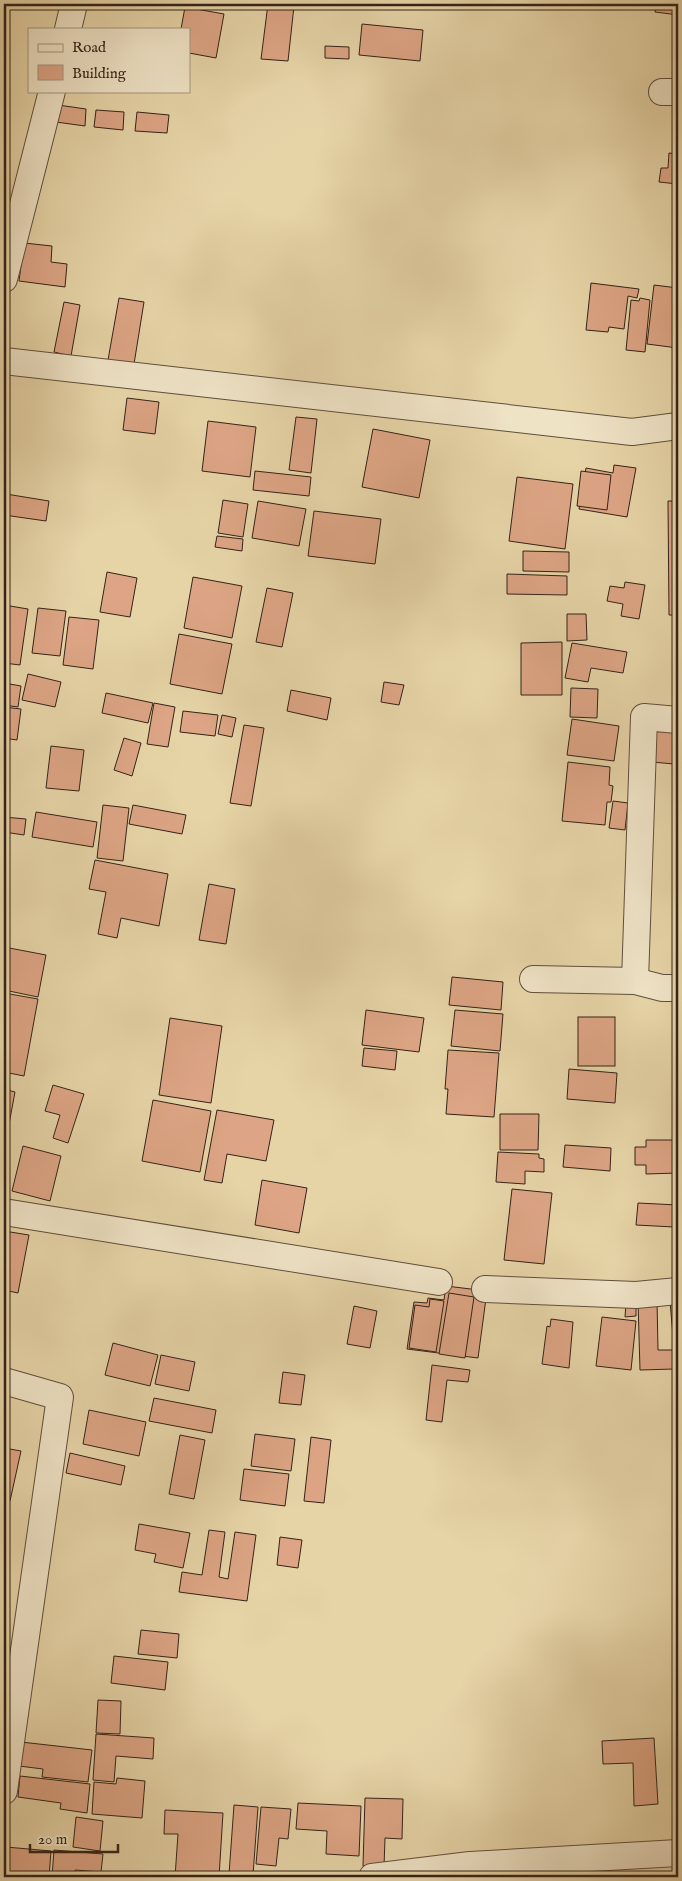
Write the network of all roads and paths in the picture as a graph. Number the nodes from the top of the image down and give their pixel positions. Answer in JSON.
{"nodes":[{"id":1,"x":74,"y":4,"type":"edge"},
{"id":2,"x":68,"y":28,"type":"edge"},
{"id":3,"x":52,"y":92,"type":"edge"},
{"id":4,"x":4,"y":279,"type":"edge"},
{"id":5,"x":4,"y":360,"type":"edge"},
{"id":6,"x":678,"y":426,"type":"edge"},
{"id":7,"x":678,"y":720,"type":"edge"},
{"id":8,"x":533,"y":979,"type":"dead end"},
{"id":9,"x":635,"y":981,"type":"junction"},
{"id":10,"x":678,"y":988,"type":"edge"},
{"id":11,"x":4,"y":1212,"type":"edge"},
{"id":12,"x":439,"y":1282,"type":"dead end"},
{"id":13,"x":485,"y":1289,"type":"dead end"},
{"id":14,"x":678,"y":1291,"type":"edge"},
{"id":15,"x":4,"y":1381,"type":"edge"},
{"id":16,"x":4,"y":1791,"type":"edge"},
{"id":17,"x":678,"y":1853,"type":"edge"},
{"id":18,"x":372,"y":1877,"type":"edge"}],
"edges":[{"from":1,"to":2,"type":"street"},
{"from":3,"to":4,"type":"street"},
{"from":5,"to":6,"type":"street"},
{"from":7,"to":9,"type":"street"},
{"from":8,"to":9,"type":"street"},
{"from":9,"to":10,"type":"street"},
{"from":11,"to":12,"type":"street"},
{"from":13,"to":14,"type":"street"},
{"from":15,"to":16,"type":"street"},
{"from":17,"to":18,"type":"street"}]}
